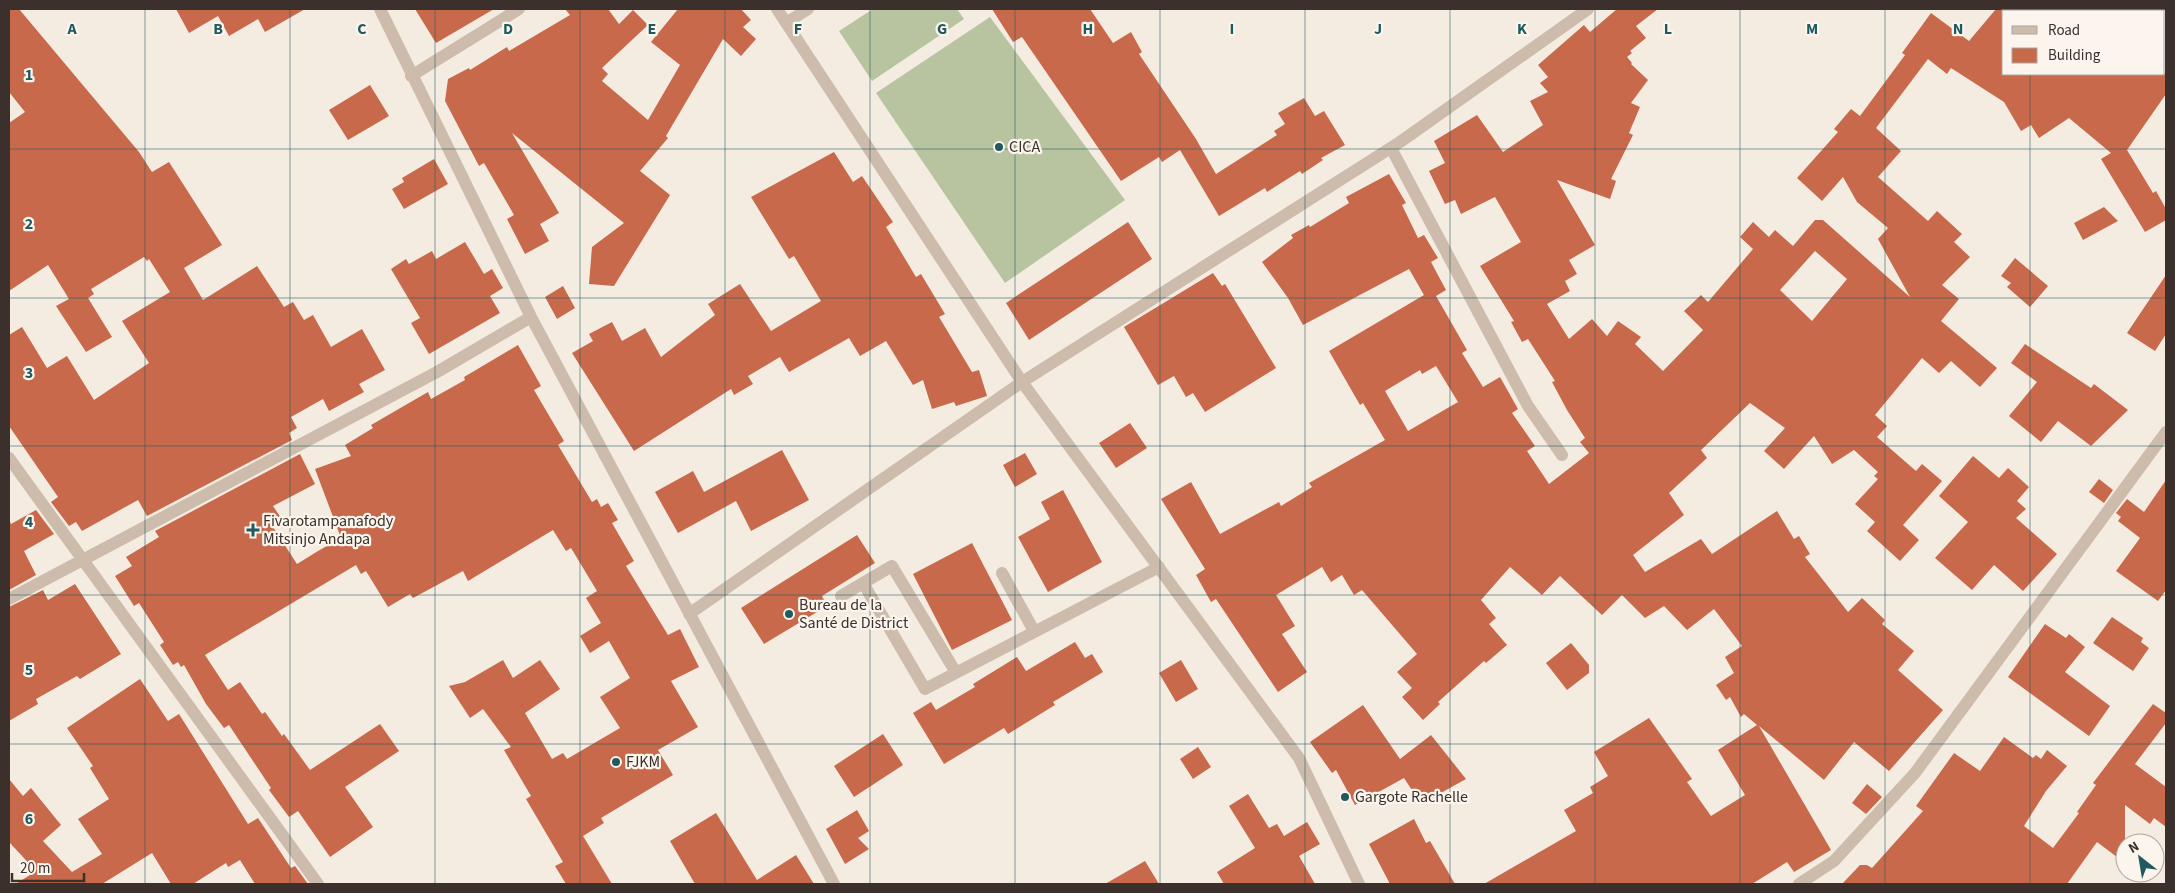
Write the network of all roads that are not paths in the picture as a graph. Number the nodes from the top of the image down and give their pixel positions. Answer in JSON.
{"nodes":[{"id":1,"x":380,"y":9,"type":"edge"},
{"id":2,"x":519,"y":9,"type":"edge"},
{"id":3,"x":777,"y":9,"type":"edge"},
{"id":4,"x":808,"y":9,"type":"edge"},
{"id":5,"x":1588,"y":9,"type":"edge"},
{"id":6,"x":786,"y":23,"type":"junction"},
{"id":7,"x":411,"y":76,"type":"junction"},
{"id":8,"x":1391,"y":148,"type":"junction"},
{"id":9,"x":531,"y":317,"type":"junction"},
{"id":10,"x":1022,"y":382,"type":"junction"},
{"id":11,"x":2166,"y":432,"type":"edge"},
{"id":12,"x":1562,"y":455,"type":"dead end"},
{"id":13,"x":9,"y":458,"type":"edge"},
{"id":14,"x":83,"y":560,"type":"junction"},
{"id":15,"x":1158,"y":567,"type":"junction"},
{"id":16,"x":1002,"y":573,"type":"dead end"},
{"id":17,"x":863,"y":583,"type":"junction"},
{"id":18,"x":841,"y":596,"type":"dead end"},
{"id":19,"x":9,"y":599,"type":"edge"},
{"id":20,"x":689,"y":614,"type":"junction"},
{"id":21,"x":1034,"y":631,"type":"junction"},
{"id":22,"x":955,"y":671,"type":"junction"},
{"id":23,"x":318,"y":884,"type":"edge"},
{"id":24,"x":834,"y":884,"type":"edge"},
{"id":25,"x":1358,"y":884,"type":"edge"},
{"id":26,"x":1798,"y":884,"type":"edge"}],
"edges":[{"from":1,"to":7,"type":"street"},
{"from":2,"to":7,"type":"street"},
{"from":3,"to":6,"type":"street"},
{"from":4,"to":6,"type":"street"},
{"from":5,"to":8,"type":"street"},
{"from":6,"to":10,"type":"street"},
{"from":7,"to":9,"type":"street"},
{"from":8,"to":10,"type":"street"},
{"from":8,"to":12,"type":"street"},
{"from":9,"to":14,"type":"street"},
{"from":9,"to":20,"type":"street"},
{"from":10,"to":15,"type":"street"},
{"from":10,"to":20,"type":"street"},
{"from":11,"to":26,"type":"street"},
{"from":13,"to":14,"type":"street"},
{"from":14,"to":19,"type":"street"},
{"from":14,"to":23,"type":"street"},
{"from":15,"to":21,"type":"street"},
{"from":15,"to":25,"type":"street"},
{"from":16,"to":21,"type":"street"},
{"from":17,"to":18,"type":"street"},
{"from":17,"to":22,"type":"street"},
{"from":17,"to":22,"type":"street"},
{"from":20,"to":24,"type":"street"},
{"from":21,"to":22,"type":"street"}]}
